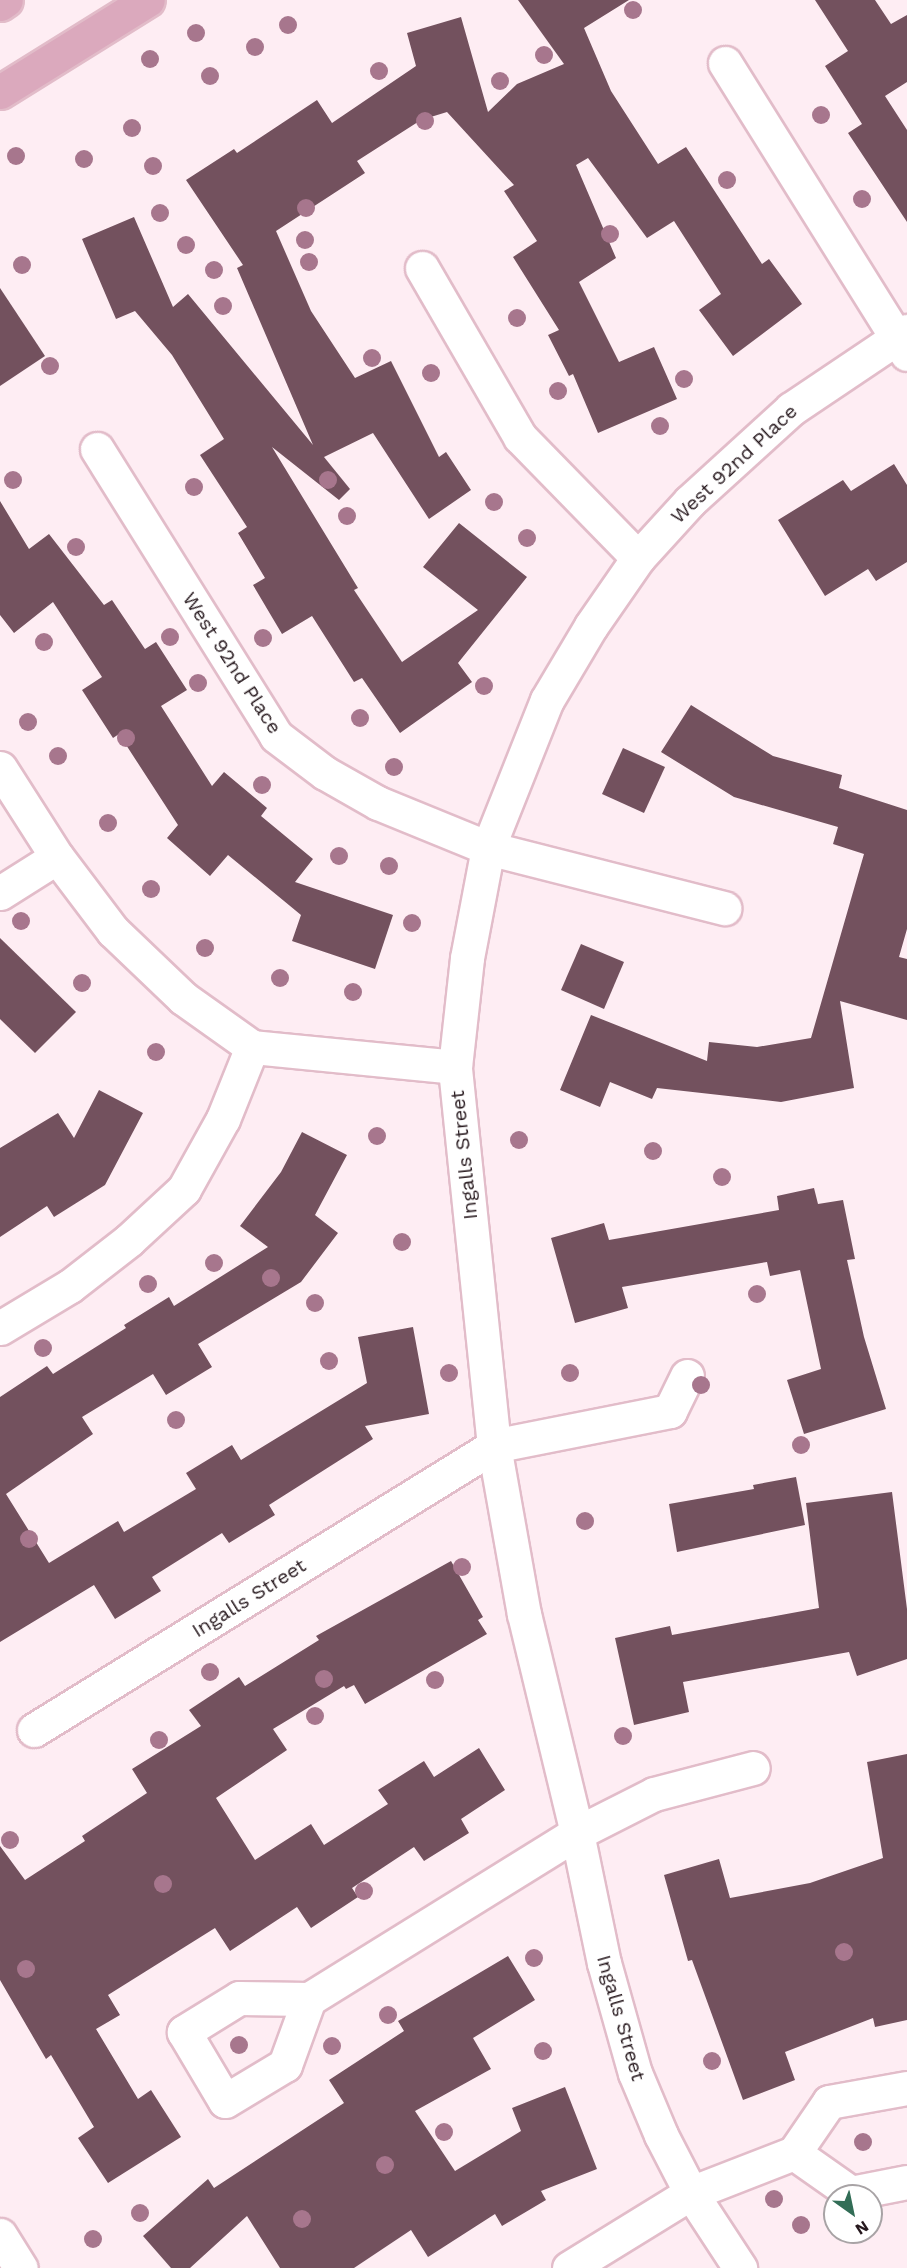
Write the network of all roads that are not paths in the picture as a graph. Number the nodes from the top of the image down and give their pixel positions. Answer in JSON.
{"nodes":[{"id":1,"x":6,"y":0,"type":"edge"},
{"id":2,"x":148,"y":0,"type":"edge"},
{"id":3,"x":0,"y":4,"type":"edge"},
{"id":4,"x":724,"y":63,"type":"dead end"},
{"id":5,"x":0,"y":92,"type":"edge"},
{"id":6,"x":422,"y":268,"type":"dead end"},
{"id":7,"x":904,"y":341,"type":"edge"},
{"id":8,"x":97,"y":449,"type":"dead end"},
{"id":9,"x":638,"y":558,"type":"junction"},
{"id":10,"x":0,"y":768,"type":"edge"},
{"id":11,"x":488,"y":848,"type":"junction"},
{"id":12,"x":57,"y":858,"type":"junction"},
{"id":13,"x":0,"y":893,"type":"edge"},
{"id":14,"x":724,"y":908,"type":"dead end"},
{"id":15,"x":252,"y":1047,"type":"junction"},
{"id":16,"x":455,"y":1067,"type":"junction"},
{"id":17,"x":0,"y":1328,"type":"edge"},
{"id":18,"x":687,"y":1376,"type":"dead end"},
{"id":19,"x":494,"y":1446,"type":"junction"},
{"id":20,"x":34,"y":1730,"type":"dead end"},
{"id":21,"x":753,"y":1768,"type":"dead end"},
{"id":22,"x":577,"y":1833,"type":"junction"},
{"id":23,"x":309,"y":1999,"type":"dead end"},
{"id":24,"x":907,"y":2088,"type":"edge"},
{"id":25,"x":794,"y":2153,"type":"junction"},
{"id":26,"x":907,"y":2181,"type":"edge"},
{"id":27,"x":691,"y":2193,"type":"junction"},
{"id":28,"x":0,"y":2235,"type":"edge"},
{"id":29,"x":21,"y":2268,"type":"edge"},
{"id":30,"x":569,"y":2268,"type":"edge"},
{"id":31,"x":740,"y":2268,"type":"edge"}],
"edges":[{"from":1,"to":3,"type":"main road"},
{"from":2,"to":5,"type":"main road"},
{"from":4,"to":7,"type":"street","name":"West 92nd Place"},
{"from":6,"to":9,"type":"street"},
{"from":7,"to":9,"type":"street","name":"West 92nd Place"},
{"from":8,"to":11,"type":"street","name":"West 92nd Place"},
{"from":9,"to":11,"type":"street","name":"West 92nd Place"},
{"from":10,"to":12,"type":"street","name":"Ingalls Street"},
{"from":11,"to":14,"type":"street","name":"West 92nd Place"},
{"from":11,"to":16,"type":"street","name":"West 92nd Place"},
{"from":12,"to":13,"type":"street"},
{"from":12,"to":15,"type":"street","name":"Ingalls Street"},
{"from":15,"to":16,"type":"street","name":"Ingalls Street"},
{"from":15,"to":17,"type":"street"},
{"from":16,"to":19,"type":"street","name":"Ingalls Street"},
{"from":18,"to":19,"type":"street","name":"Ingalls Street"},
{"from":19,"to":20,"type":"street","name":"Ingalls Street"},
{"from":19,"to":22,"type":"street","name":"Ingalls Street"},
{"from":21,"to":22,"type":"street"},
{"from":22,"to":23,"type":"street"},
{"from":22,"to":27,"type":"street","name":"Ingalls Street"},
{"from":24,"to":25,"type":"street"},
{"from":25,"to":26,"type":"street"},
{"from":25,"to":27,"type":"street"},
{"from":27,"to":30,"type":"street"},
{"from":27,"to":31,"type":"street","name":"Ingalls Street"},
{"from":28,"to":29,"type":"street"}]}
